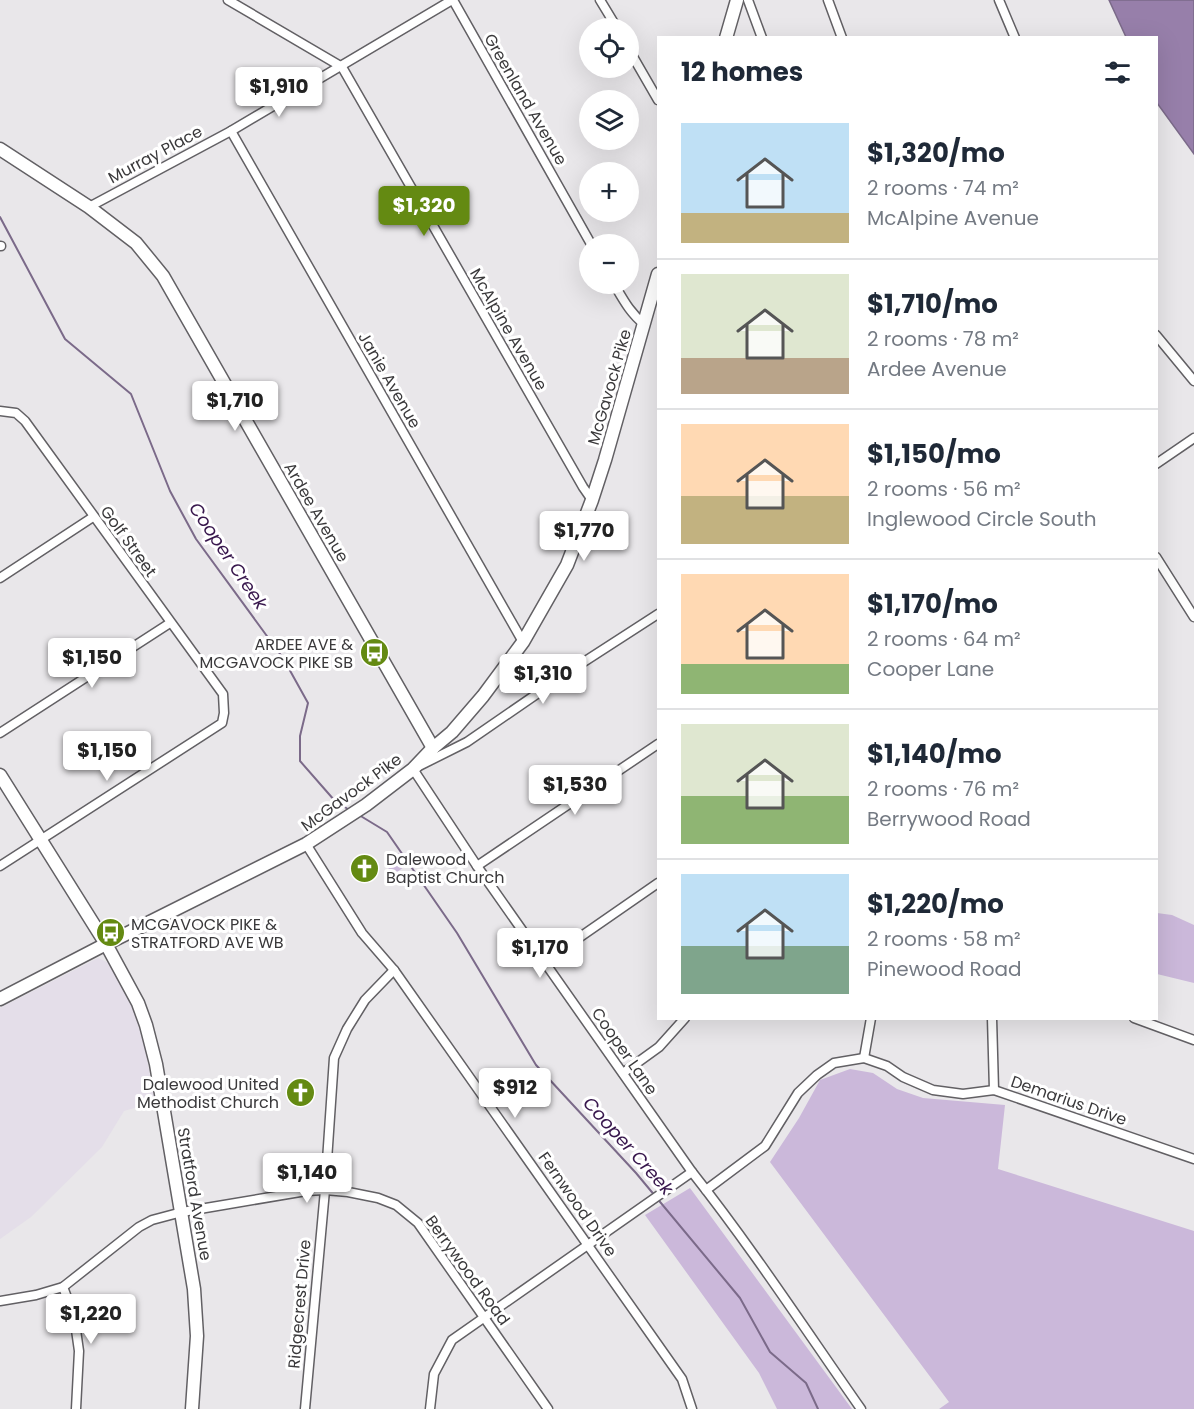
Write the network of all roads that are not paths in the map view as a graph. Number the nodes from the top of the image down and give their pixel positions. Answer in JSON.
{"nodes":[{"id":1,"x":228,"y":0,"type":"edge"},
{"id":2,"x":452,"y":0,"type":"edge"},
{"id":3,"x":600,"y":0,"type":"edge"},
{"id":4,"x":737,"y":0,"type":"edge"},
{"id":5,"x":748,"y":0,"type":"edge"},
{"id":6,"x":828,"y":0,"type":"edge"},
{"id":7,"x":999,"y":0,"type":"edge"},
{"id":8,"x":611,"y":18,"type":"edge"},
{"id":9,"x":727,"y":36,"type":"edge"},
{"id":10,"x":761,"y":36,"type":"edge"},
{"id":11,"x":841,"y":36,"type":"edge"},
{"id":12,"x":1014,"y":36,"type":"edge"},
{"id":13,"x":342,"y":66,"type":"junction"},
{"id":14,"x":639,"y":67,"type":"edge"},
{"id":15,"x":657,"y":98,"type":"edge"},
{"id":16,"x":231,"y":131,"type":"junction"},
{"id":17,"x":0,"y":149,"type":"edge"},
{"id":18,"x":89,"y":207,"type":"junction"},
{"id":19,"x":585,"y":234,"type":"edge"},
{"id":20,"x":657,"y":278,"type":"edge"},
{"id":21,"x":619,"y":294,"type":"edge"},
{"id":22,"x":644,"y":324,"type":"junction"},
{"id":23,"x":1158,"y":337,"type":"edge"},
{"id":24,"x":1194,"y":381,"type":"edge"},
{"id":25,"x":0,"y":411,"type":"edge"},
{"id":26,"x":1194,"y":438,"type":"edge"},
{"id":27,"x":1158,"y":463,"type":"edge"},
{"id":28,"x":592,"y":500,"type":"junction"},
{"id":29,"x":93,"y":518,"type":"junction"},
{"id":30,"x":1158,"y":560,"type":"edge"},
{"id":31,"x":2,"y":573,"type":"edge"},
{"id":32,"x":657,"y":615,"type":"edge"},
{"id":33,"x":1194,"y":616,"type":"edge"},
{"id":34,"x":170,"y":623,"type":"junction"},
{"id":35,"x":523,"y":642,"type":"junction"},
{"id":36,"x":452,"y":732,"type":"junction"},
{"id":37,"x":0,"y":733,"type":"edge"},
{"id":38,"x":467,"y":742,"type":"junction"},
{"id":39,"x":657,"y":745,"type":"edge"},
{"id":40,"x":438,"y":751,"type":"junction"},
{"id":41,"x":413,"y":769,"type":"junction"},
{"id":42,"x":0,"y":775,"type":"edge"},
{"id":43,"x":41,"y":840,"type":"junction"},
{"id":44,"x":306,"y":844,"type":"junction"},
{"id":45,"x":0,"y":866,"type":"edge"},
{"id":46,"x":477,"y":866,"type":"junction"},
{"id":47,"x":657,"y":884,"type":"edge"},
{"id":48,"x":106,"y":944,"type":"junction"},
{"id":49,"x":544,"y":962,"type":"junction"},
{"id":50,"x":394,"y":970,"type":"junction"},
{"id":51,"x":0,"y":999,"type":"edge"},
{"id":52,"x":683,"y":1020,"type":"edge"},
{"id":53,"x":871,"y":1020,"type":"edge"},
{"id":54,"x":992,"y":1020,"type":"edge"},
{"id":55,"x":1139,"y":1020,"type":"edge"},
{"id":56,"x":1194,"y":1040,"type":"edge"},
{"id":57,"x":864,"y":1059,"type":"junction"},
{"id":58,"x":622,"y":1073,"type":"junction"},
{"id":59,"x":994,"y":1090,"type":"junction"},
{"id":60,"x":1194,"y":1159,"type":"edge"},
{"id":61,"x":692,"y":1172,"type":"junction"},
{"id":62,"x":325,"y":1190,"type":"junction"},
{"id":63,"x":706,"y":1190,"type":"junction"},
{"id":64,"x":182,"y":1212,"type":"junction"},
{"id":65,"x":588,"y":1244,"type":"junction"},
{"id":66,"x":63,"y":1287,"type":"junction"},
{"id":67,"x":0,"y":1301,"type":"edge"},
{"id":68,"x":483,"y":1318,"type":"junction"},
{"id":69,"x":76,"y":1409,"type":"edge"},
{"id":70,"x":192,"y":1409,"type":"edge"},
{"id":71,"x":305,"y":1409,"type":"edge"},
{"id":72,"x":430,"y":1409,"type":"edge"},
{"id":73,"x":548,"y":1409,"type":"edge"},
{"id":74,"x":692,"y":1409,"type":"edge"},
{"id":75,"x":861,"y":1409,"type":"edge"}],
"edges":[{"from":1,"to":13,"type":"street"},
{"from":2,"to":13,"type":"street","name":"Murray Place"},
{"from":2,"to":19,"type":"street","name":"Greenland Avenue"},
{"from":3,"to":8,"type":"street"},
{"from":4,"to":9,"type":"street"},
{"from":5,"to":10,"type":"street"},
{"from":6,"to":11,"type":"street"},
{"from":7,"to":12,"type":"street"},
{"from":13,"to":16,"type":"street","name":"Murray Place"},
{"from":13,"to":28,"type":"street","name":"McAlpine Avenue"},
{"from":14,"to":15,"type":"street"},
{"from":16,"to":18,"type":"street","name":"Murray Place"},
{"from":16,"to":35,"type":"street","name":"Janie Avenue"},
{"from":17,"to":18,"type":"street","name":"Ardee Avenue"},
{"from":18,"to":40,"type":"street","name":"Ardee Avenue"},
{"from":20,"to":22,"type":"street","name":"McGavock Pike"},
{"from":21,"to":22,"type":"street"},
{"from":22,"to":28,"type":"street","name":"McGavock Pike"},
{"from":23,"to":24,"type":"street"},
{"from":25,"to":29,"type":"street","name":"Golf Street"},
{"from":26,"to":27,"type":"street"},
{"from":28,"to":35,"type":"street","name":"McGavock Pike"},
{"from":29,"to":31,"type":"street"},
{"from":29,"to":34,"type":"street","name":"Golf Street"},
{"from":30,"to":33,"type":"street"},
{"from":32,"to":38,"type":"street"},
{"from":34,"to":37,"type":"street"},
{"from":34,"to":43,"type":"street","name":"Golf Street"},
{"from":35,"to":36,"type":"street","name":"McGavock Pike"},
{"from":36,"to":38,"type":"street"},
{"from":36,"to":40,"type":"street","name":"McGavock Pike"},
{"from":38,"to":40,"type":"street"},
{"from":39,"to":46,"type":"street"},
{"from":40,"to":41,"type":"street","name":"McGavock Pike"},
{"from":41,"to":44,"type":"street","name":"McGavock Pike"},
{"from":41,"to":46,"type":"street","name":"Cooper Lane"},
{"from":42,"to":43,"type":"street","name":"Stratford Avenue"},
{"from":43,"to":45,"type":"street"},
{"from":43,"to":48,"type":"street","name":"Stratford Avenue"},
{"from":44,"to":48,"type":"street","name":"McGavock Pike"},
{"from":44,"to":50,"type":"street","name":"Fernwood Drive"},
{"from":46,"to":49,"type":"street","name":"Cooper Lane"},
{"from":47,"to":49,"type":"street"},
{"from":48,"to":51,"type":"street","name":"McGavock Pike"},
{"from":48,"to":64,"type":"street","name":"Stratford Avenue"},
{"from":49,"to":58,"type":"street","name":"Cooper Lane"},
{"from":50,"to":62,"type":"street","name":"Ridgecrest Drive"},
{"from":50,"to":65,"type":"street","name":"Fernwood Drive"},
{"from":52,"to":58,"type":"street"},
{"from":53,"to":57,"type":"street"},
{"from":54,"to":59,"type":"street"},
{"from":55,"to":56,"type":"street"},
{"from":57,"to":59,"type":"street","name":"Demarius Drive"},
{"from":57,"to":63,"type":"street","name":"Demarius Drive"},
{"from":58,"to":61,"type":"street","name":"Cooper Lane"},
{"from":59,"to":60,"type":"street","name":"Demarius Drive"},
{"from":61,"to":63,"type":"street","name":"Cooper Lane"},
{"from":61,"to":65,"type":"street"},
{"from":62,"to":64,"type":"street","name":"Berrywood Road"},
{"from":62,"to":68,"type":"street","name":"Berrywood Road"},
{"from":62,"to":71,"type":"street","name":"Ridgecrest Drive"},
{"from":63,"to":75,"type":"street"},
{"from":64,"to":66,"type":"street","name":"Berrywood Road"},
{"from":64,"to":70,"type":"street","name":"Stratford Avenue"},
{"from":65,"to":68,"type":"street"},
{"from":65,"to":74,"type":"street","name":"Fernwood Drive"},
{"from":66,"to":67,"type":"street","name":"Berrywood Road"},
{"from":66,"to":69,"type":"street"},
{"from":68,"to":72,"type":"street"},
{"from":68,"to":73,"type":"street","name":"Berrywood Road"}]}
